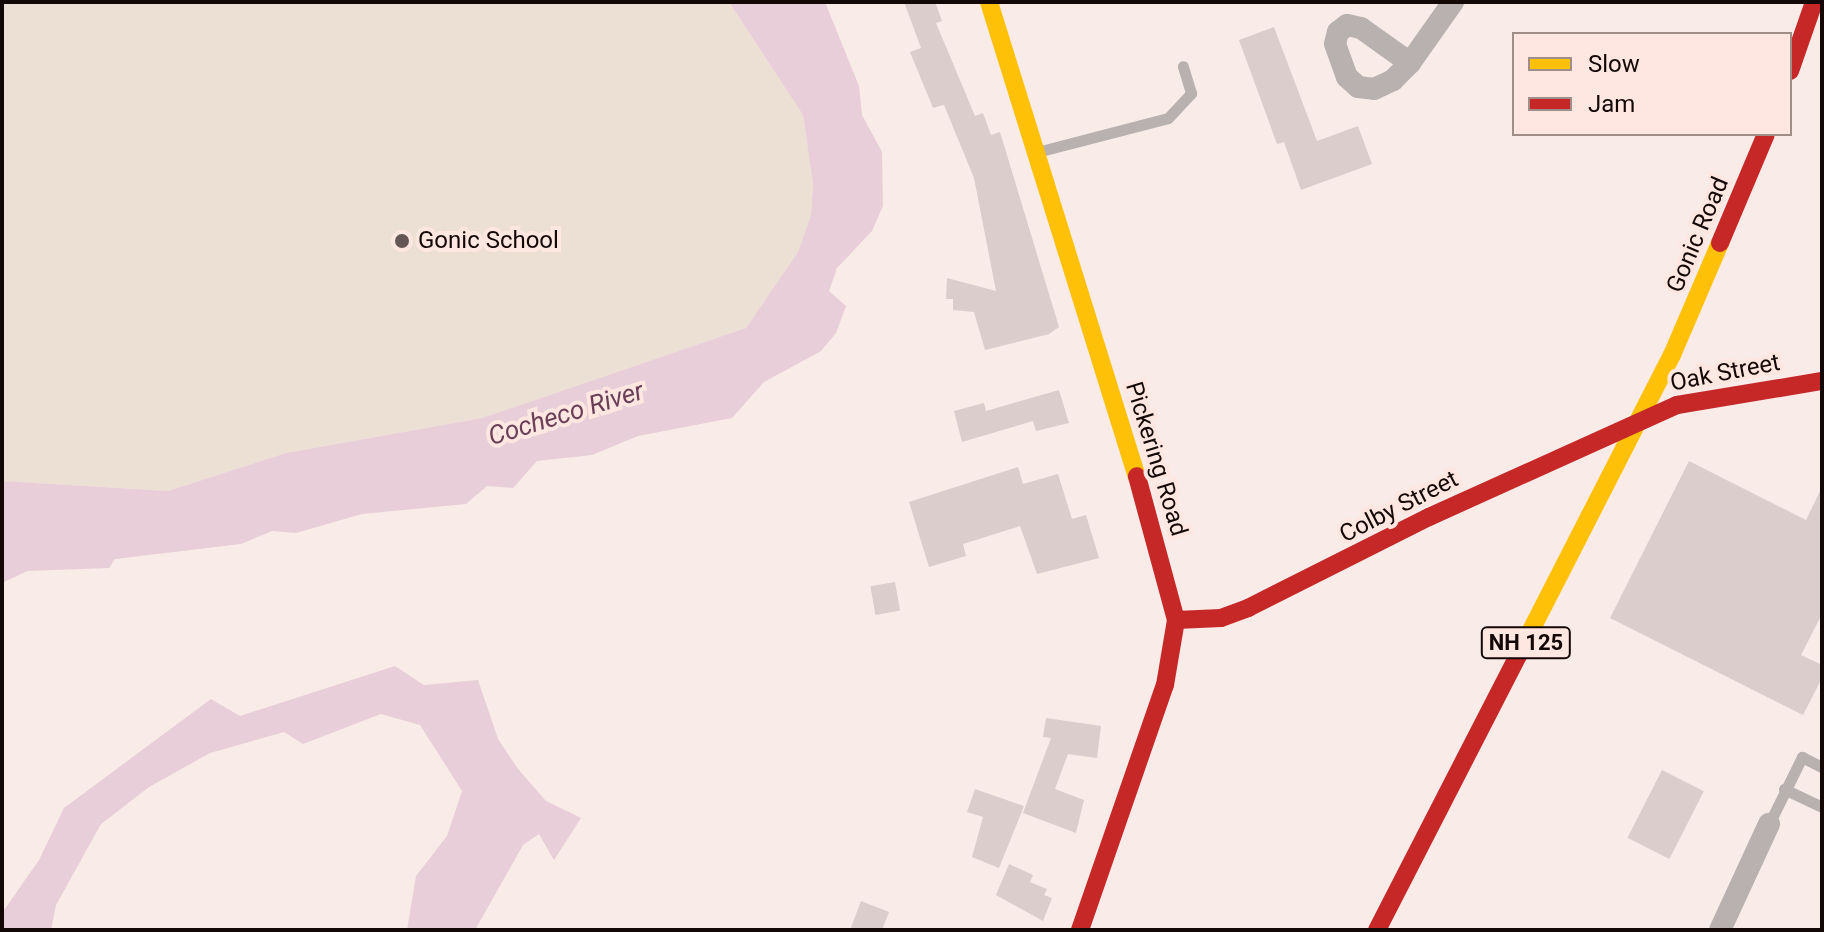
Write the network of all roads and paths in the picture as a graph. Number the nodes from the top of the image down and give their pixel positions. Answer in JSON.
{"nodes":[{"id":1,"x":989,"y":2,"type":"edge"},
{"id":2,"x":1453,"y":2,"type":"edge"},
{"id":3,"x":1814,"y":2,"type":"edge"},
{"id":4,"x":1410,"y":63,"type":"dead end"},
{"id":5,"x":1792,"y":65,"type":"edge"},
{"id":6,"x":1183,"y":66,"type":"dead end"},
{"id":7,"x":1765,"y":136,"type":"edge"},
{"id":8,"x":1036,"y":152,"type":"junction"},
{"id":9,"x":1822,"y":381,"type":"edge"},
{"id":10,"x":1640,"y":419,"type":"junction"},
{"id":11,"x":1176,"y":620,"type":"junction"},
{"id":12,"x":1822,"y":767,"type":"edge"},
{"id":13,"x":1784,"y":789,"type":"junction"},
{"id":14,"x":1822,"y":807,"type":"edge"},
{"id":15,"x":1769,"y":824,"type":"joint"},
{"id":16,"x":1080,"y":930,"type":"edge"},
{"id":17,"x":1377,"y":930,"type":"edge"},
{"id":18,"x":1720,"y":930,"type":"edge"}],
"edges":[{"from":1,"to":8,"type":"main road","name":"Pickering Road"},
{"from":2,"to":4,"type":"street"},
{"from":3,"to":5,"type":"main road"},
{"from":6,"to":8,"type":"lane"},
{"from":7,"to":10,"type":"main road","name":"Gonic Road","number":"NH 125"},
{"from":8,"to":11,"type":"main road","name":"Pickering Road"},
{"from":9,"to":10,"type":"main road","name":"Oak Street"},
{"from":10,"to":11,"type":"main road","name":"Colby Street"},
{"from":10,"to":17,"type":"main road","number":"NH 125"},
{"from":11,"to":16,"type":"main road","name":"Pickering Road"},
{"from":12,"to":13,"type":"lane"},
{"from":13,"to":14,"type":"lane"},
{"from":13,"to":15,"type":"lane"},
{"from":15,"to":18,"type":"street"}]}
